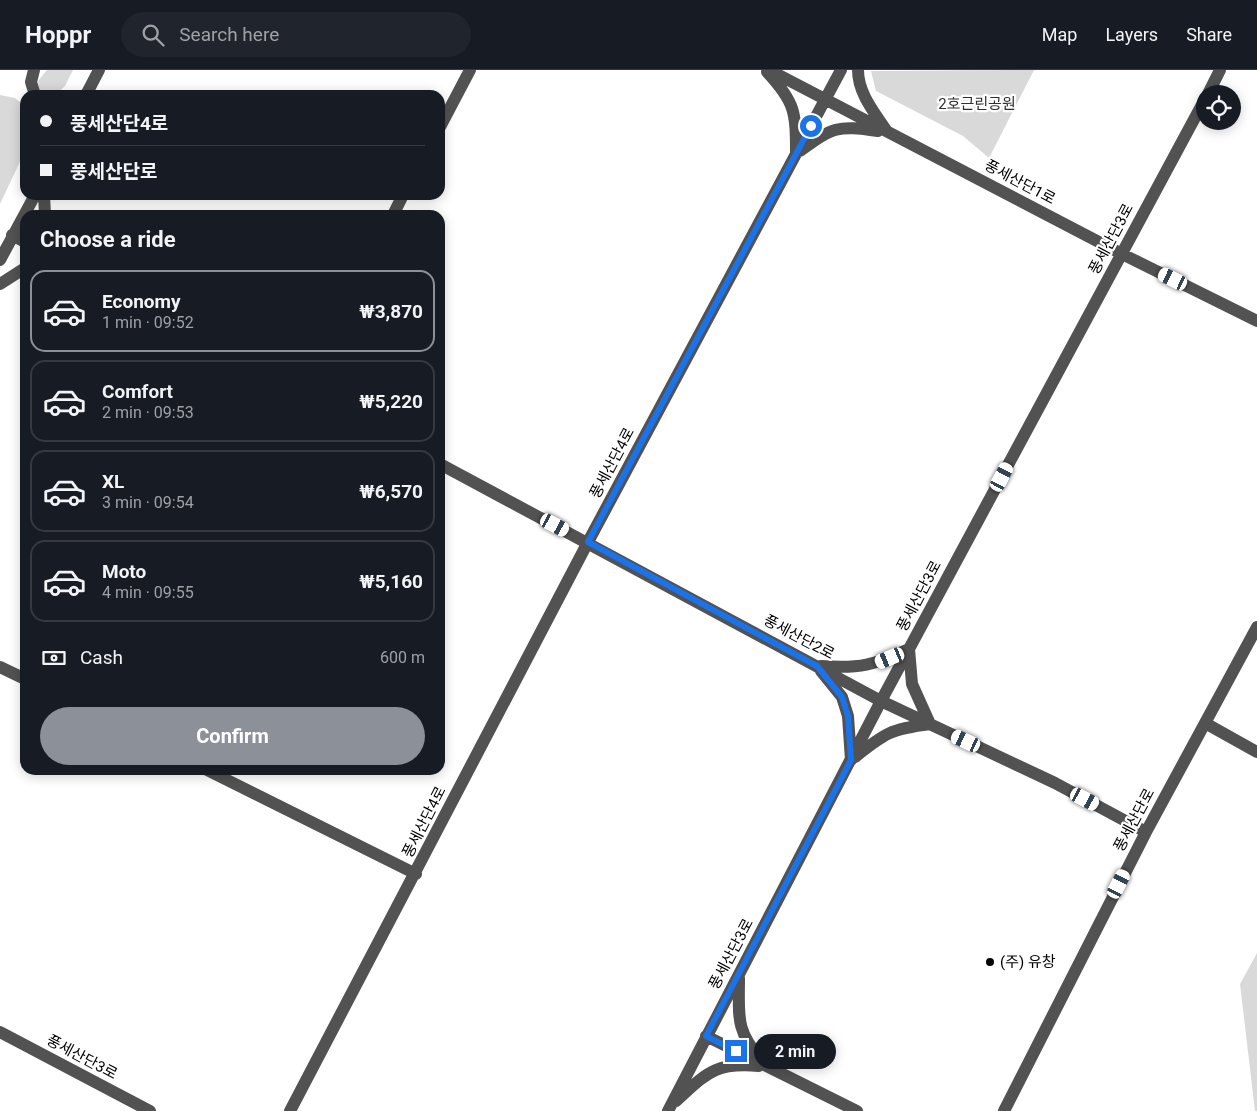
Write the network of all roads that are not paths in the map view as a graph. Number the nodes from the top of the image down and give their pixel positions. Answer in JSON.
{"nodes":[{"id":1,"x":100,"y":70,"type":"edge"},
{"id":2,"x":470,"y":70,"type":"edge"},
{"id":3,"x":765,"y":70,"type":"edge"},
{"id":4,"x":769,"y":70,"type":"edge"},
{"id":5,"x":841,"y":70,"type":"edge"},
{"id":6,"x":858,"y":70,"type":"edge"},
{"id":7,"x":1220,"y":70,"type":"edge"},
{"id":8,"x":30,"y":71,"type":"edge"},
{"id":9,"x":1212,"y":85,"type":"edge"},
{"id":10,"x":33,"y":90,"type":"edge"},
{"id":11,"x":89,"y":90,"type":"edge"},
{"id":12,"x":825,"y":99,"type":"junction"},
{"id":13,"x":1196,"y":116,"type":"edge"},
{"id":14,"x":445,"y":118,"type":"edge"},
{"id":15,"x":888,"y":132,"type":"junction"},
{"id":16,"x":796,"y":154,"type":"junction"},
{"id":17,"x":20,"y":221,"type":"edge"},
{"id":18,"x":12,"y":235,"type":"junction"},
{"id":19,"x":20,"y":239,"type":"edge"},
{"id":20,"x":1122,"y":254,"type":"junction"},
{"id":21,"x":0,"y":260,"type":"edge"},
{"id":22,"x":20,"y":271,"type":"edge"},
{"id":23,"x":0,"y":284,"type":"edge"},
{"id":24,"x":1257,"y":321,"type":"edge"},
{"id":25,"x":445,"y":467,"type":"edge"},
{"id":26,"x":588,"y":542,"type":"junction"},
{"id":27,"x":1257,"y":627,"type":"edge"},
{"id":28,"x":909,"y":649,"type":"junction"},
{"id":29,"x":817,"y":666,"type":"junction"},
{"id":30,"x":0,"y":667,"type":"edge"},
{"id":31,"x":20,"y":677,"type":"edge"},
{"id":32,"x":881,"y":701,"type":"junction"},
{"id":33,"x":930,"y":724,"type":"junction"},
{"id":34,"x":1205,"y":724,"type":"junction"},
{"id":35,"x":1257,"y":752,"type":"edge"},
{"id":36,"x":851,"y":760,"type":"junction"},
{"id":37,"x":217,"y":775,"type":"edge"},
{"id":38,"x":1146,"y":832,"type":"junction"},
{"id":39,"x":416,"y":874,"type":"junction"},
{"id":40,"x":739,"y":974,"type":"junction"},
{"id":41,"x":0,"y":1032,"type":"edge"},
{"id":42,"x":706,"y":1036,"type":"junction"},
{"id":43,"x":767,"y":1066,"type":"junction"},
{"id":44,"x":669,"y":1108,"type":"edge"},
{"id":45,"x":150,"y":1111,"type":"edge"},
{"id":46,"x":290,"y":1111,"type":"edge"},
{"id":47,"x":856,"y":1111,"type":"edge"},
{"id":48,"x":1004,"y":1111,"type":"edge"}],
"edges":[{"from":1,"to":11,"type":"street"},
{"from":2,"to":14,"type":"street"},
{"from":3,"to":16,"type":"street"},
{"from":4,"to":12,"type":"street","name":"풍세산단1로"},
{"from":5,"to":12,"type":"street","name":"풍세산단4로"},
{"from":6,"to":15,"type":"street"},
{"from":7,"to":9,"type":"street"},
{"from":8,"to":10,"type":"street"},
{"from":12,"to":15,"type":"street","name":"풍세산단1로"},
{"from":12,"to":16,"type":"street","name":"풍세산단4로"},
{"from":13,"to":20,"type":"street","name":"풍세산단3로"},
{"from":15,"to":16,"type":"street"},
{"from":15,"to":20,"type":"street","name":"풍세산단1로"},
{"from":16,"to":26,"type":"street","name":"풍세산단4로"},
{"from":17,"to":18,"type":"street"},
{"from":18,"to":19,"type":"street"},
{"from":18,"to":21,"type":"street"},
{"from":20,"to":24,"type":"street","name":"풍세산단1로"},
{"from":20,"to":28,"type":"street","name":"풍세산단3로"},
{"from":22,"to":23,"type":"street"},
{"from":25,"to":26,"type":"street","name":"풍세산단2로"},
{"from":26,"to":29,"type":"street","name":"풍세산단2로"},
{"from":26,"to":39,"type":"street","name":"풍세산단4로"},
{"from":27,"to":34,"type":"street","name":"풍세산단로"},
{"from":28,"to":29,"type":"street"},
{"from":28,"to":32,"type":"street","name":"풍세산단3로"},
{"from":28,"to":33,"type":"street"},
{"from":29,"to":32,"type":"street","name":"풍세산단2로"},
{"from":29,"to":36,"type":"street"},
{"from":30,"to":31,"type":"street"},
{"from":32,"to":33,"type":"street","name":"풍세산단2로"},
{"from":32,"to":36,"type":"street","name":"풍세산단3로"},
{"from":33,"to":36,"type":"street"},
{"from":33,"to":38,"type":"street","name":"풍세산단2로"},
{"from":34,"to":35,"type":"street"},
{"from":34,"to":38,"type":"street","name":"풍세산단로"},
{"from":36,"to":40,"type":"street","name":"풍세산단3로"},
{"from":37,"to":39,"type":"street","name":"풍세산단4로"},
{"from":38,"to":48,"type":"street","name":"풍세산단로"},
{"from":39,"to":46,"type":"street","name":"풍세산단4로"},
{"from":40,"to":42,"type":"street","name":"풍세산단3로"},
{"from":40,"to":43,"type":"street"},
{"from":41,"to":45,"type":"street","name":"풍세산단3로"},
{"from":42,"to":43,"type":"street"},
{"from":42,"to":44,"type":"street","name":"풍세산단3로"},
{"from":43,"to":44,"type":"street"},
{"from":43,"to":47,"type":"street"}]}
